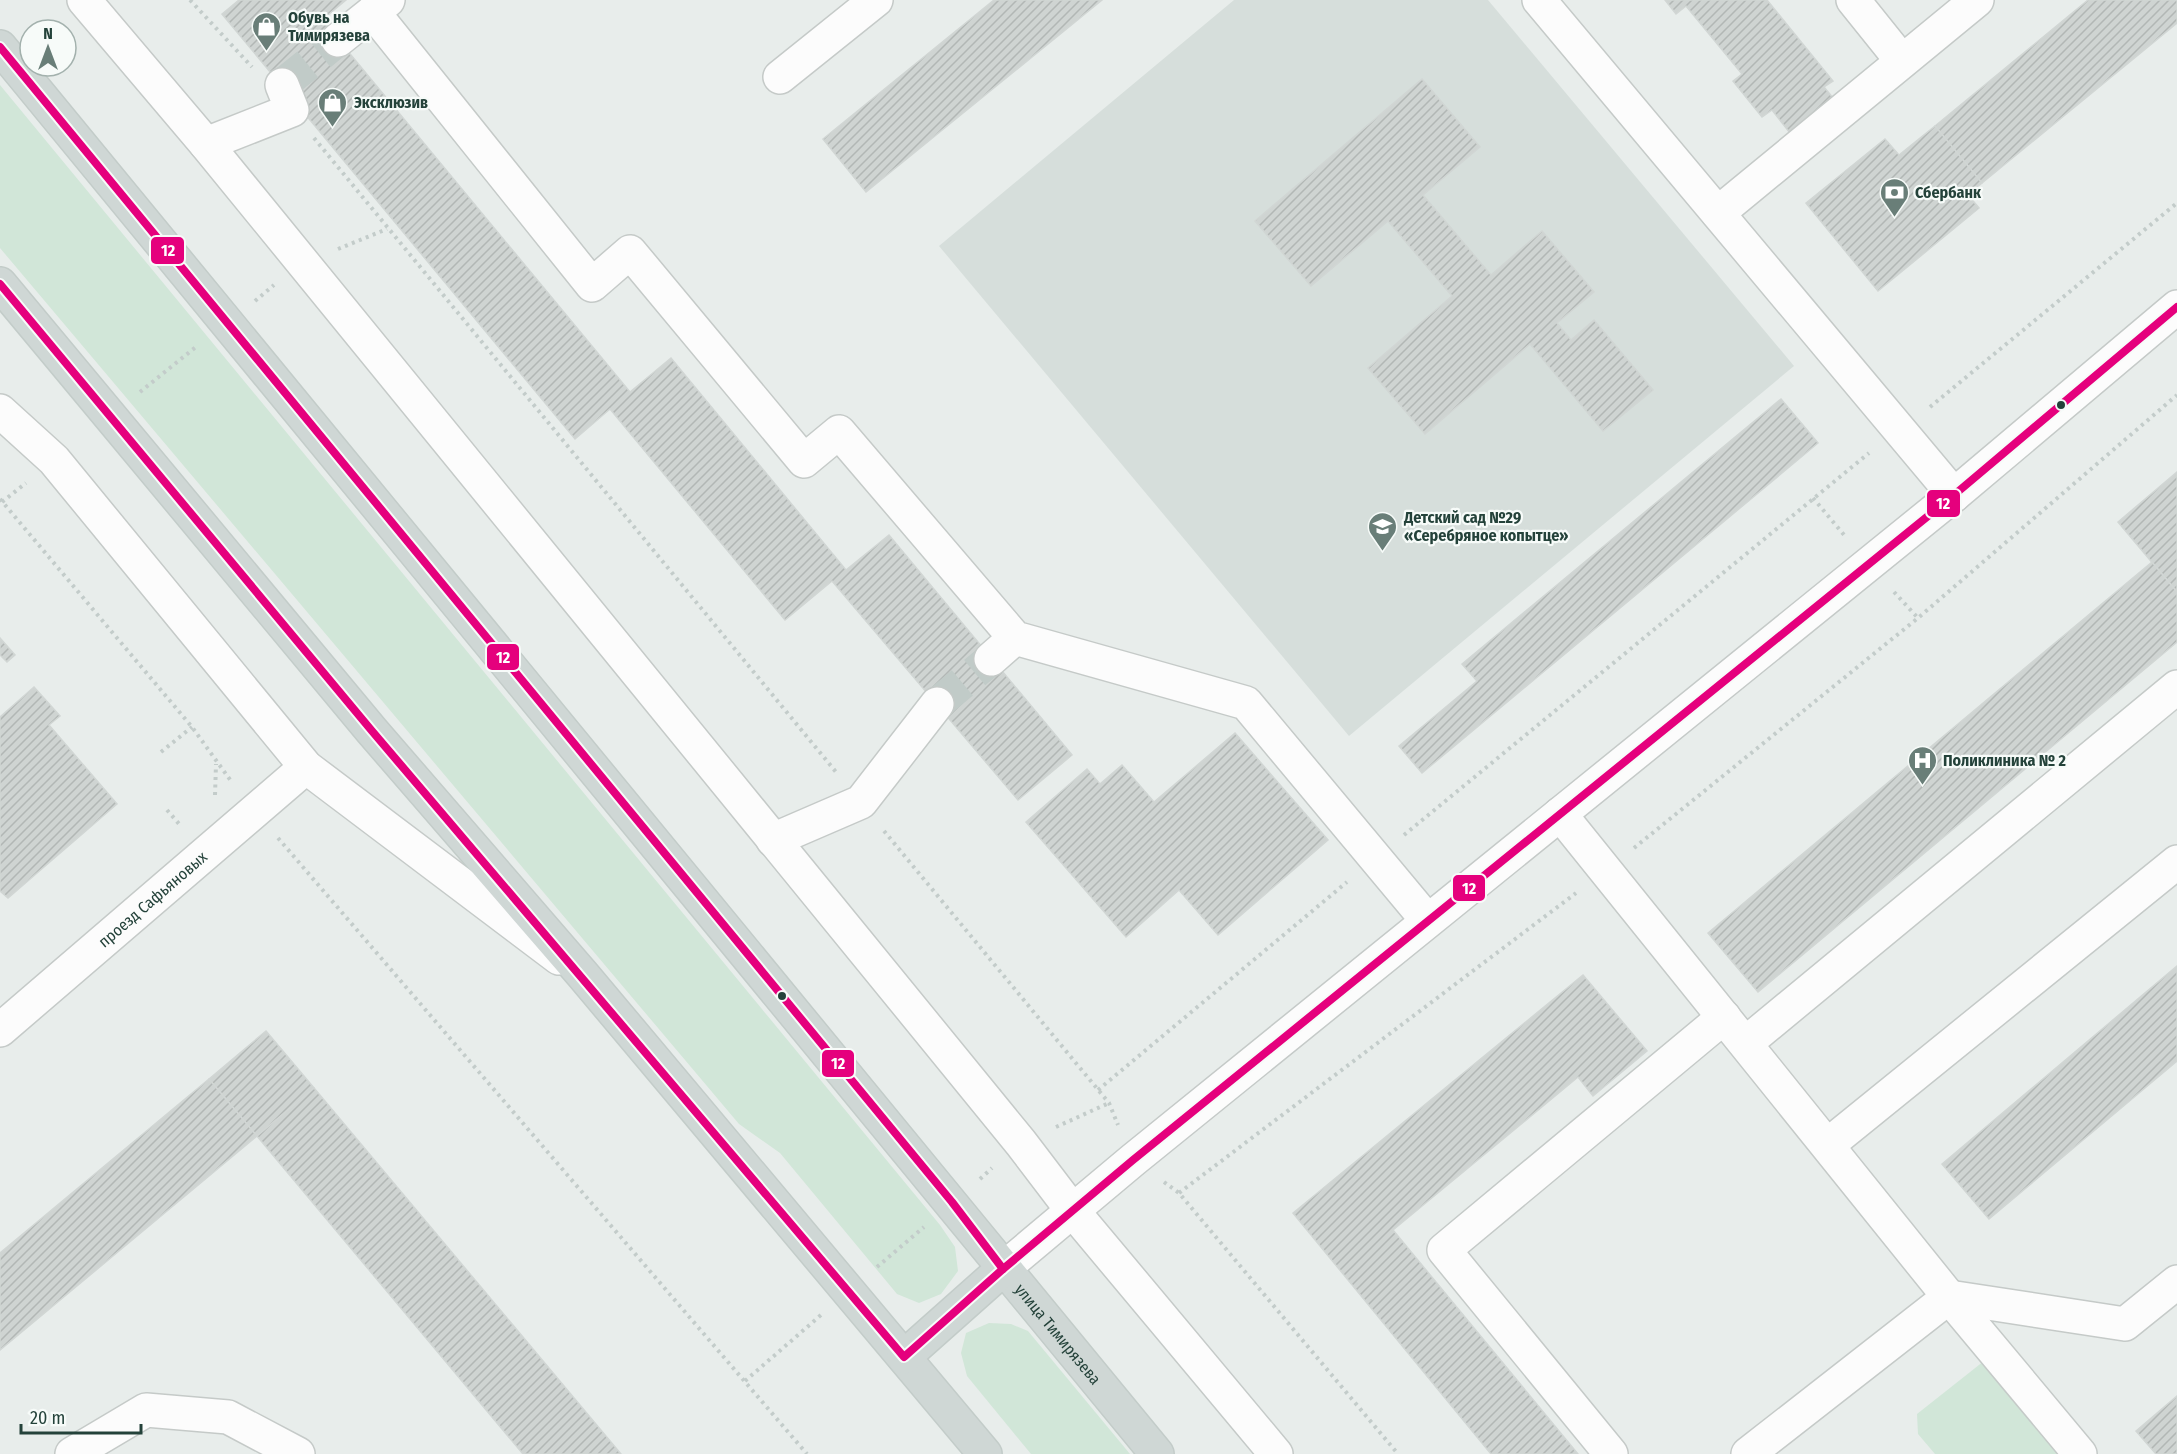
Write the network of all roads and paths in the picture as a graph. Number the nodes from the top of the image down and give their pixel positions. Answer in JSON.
{"nodes":[{"id":1,"x":84,"y":0,"type":"edge"},
{"id":2,"x":190,"y":0,"type":"edge"},
{"id":3,"x":876,"y":0,"type":"edge"},
{"id":4,"x":1539,"y":0,"type":"edge"},
{"id":5,"x":1853,"y":0,"type":"edge"},
{"id":6,"x":1977,"y":0,"type":"edge"},
{"id":7,"x":380,"y":6,"type":"edge"},
{"id":8,"x":338,"y":40,"type":"tunnel mouth"},
{"id":9,"x":0,"y":47,"type":"edge"},
{"id":10,"x":1902,"y":61,"type":"junction"},
{"id":11,"x":253,"y":68,"type":"dead end"},
{"id":12,"x":780,"y":76,"type":"dead end"},
{"id":13,"x":287,"y":97,"type":"joint"},
{"id":14,"x":206,"y":144,"type":"junction"},
{"id":15,"x":2177,"y":203,"type":"edge"},
{"id":16,"x":1718,"y":213,"type":"junction"},
{"id":17,"x":387,"y":229,"type":"junction"},
{"id":18,"x":302,"y":263,"type":"junction"},
{"id":19,"x":0,"y":284,"type":"edge"},
{"id":20,"x":2176,"y":310,"type":"edge"},
{"id":21,"x":226,"y":324,"type":"junction"},
{"id":22,"x":2177,"y":395,"type":"edge"},
{"id":23,"x":0,"y":411,"type":"edge"},
{"id":24,"x":111,"y":415,"type":"junction"},
{"id":25,"x":1898,"y":429,"type":"junction"},
{"id":26,"x":54,"y":460,"type":"junction"},
{"id":27,"x":1954,"y":495,"type":"junction"},
{"id":28,"x":1,"y":500,"type":"edge"},
{"id":29,"x":2177,"y":687,"type":"edge"},
{"id":30,"x":937,"y":704,"type":"tunnel mouth"},
{"id":31,"x":192,"y":727,"type":"junction"},
{"id":32,"x":160,"y":752,"type":"dead end"},
{"id":33,"x":306,"y":767,"type":"junction"},
{"id":34,"x":861,"y":802,"type":"junction"},
{"id":35,"x":167,"y":810,"type":"dead end"},
{"id":36,"x":255,"y":811,"type":"junction"},
{"id":37,"x":1560,"y":814,"type":"junction"},
{"id":38,"x":182,"y":826,"type":"dead end"},
{"id":39,"x":773,"y":840,"type":"junction"},
{"id":40,"x":1375,"y":858,"type":"junction"},
{"id":41,"x":2177,"y":862,"type":"edge"},
{"id":42,"x":1606,"y":871,"type":"junction"},
{"id":43,"x":1427,"y":920,"type":"junction"},
{"id":44,"x":583,"y":975,"type":"junction"},
{"id":45,"x":1724,"y":1017,"type":"junction"},
{"id":46,"x":4,"y":1020,"type":"edge"},
{"id":47,"x":1746,"y":1043,"type":"junction"},
{"id":48,"x":1098,"y":1090,"type":"junction"},
{"id":49,"x":1109,"y":1103,"type":"junction"},
{"id":50,"x":1021,"y":1143,"type":"junction"},
{"id":51,"x":1829,"y":1144,"type":"junction"},
{"id":52,"x":1133,"y":1160,"type":"junction"},
{"id":53,"x":1179,"y":1193,"type":"junction"},
{"id":54,"x":952,"y":1202,"type":"junction"},
{"id":55,"x":1072,"y":1210,"type":"junction"},
{"id":56,"x":1003,"y":1269,"type":"junction"},
{"id":57,"x":2177,"y":1282,"type":"edge"},
{"id":58,"x":849,"y":1291,"type":"junction"},
{"id":59,"x":1949,"y":1297,"type":"junction"},
{"id":60,"x":904,"y":1357,"type":"junction"},
{"id":61,"x":745,"y":1381,"type":"junction"},
{"id":62,"x":72,"y":1454,"type":"edge"},
{"id":63,"x":298,"y":1454,"type":"edge"},
{"id":64,"x":807,"y":1454,"type":"edge"},
{"id":65,"x":985,"y":1454,"type":"edge"},
{"id":66,"x":1157,"y":1454,"type":"edge"},
{"id":67,"x":1276,"y":1454,"type":"edge"},
{"id":68,"x":1398,"y":1454,"type":"edge"},
{"id":69,"x":1611,"y":1454,"type":"edge"},
{"id":70,"x":1748,"y":1454,"type":"edge"},
{"id":71,"x":2080,"y":1454,"type":"edge"}],
"edges":[{"from":1,"to":14,"type":"street"},
{"from":2,"to":11,"type":"path"},
{"from":3,"to":12,"type":"street"},
{"from":4,"to":16,"type":"street"},
{"from":5,"to":10,"type":"street"},
{"from":6,"to":10,"type":"street"},
{"from":7,"to":8,"type":"street"},
{"from":7,"to":40,"type":"street"},
{"from":9,"to":21,"type":"main road","name":"улица Тимирязева"},
{"from":10,"to":16,"type":"street"},
{"from":13,"to":14,"type":"street"},
{"from":13,"to":17,"type":"path"},
{"from":14,"to":18,"type":"street"},
{"from":15,"to":25,"type":"path"},
{"from":16,"to":25,"type":"street"},
{"from":17,"to":18,"type":"path"},
{"from":17,"to":34,"type":"path"},
{"from":18,"to":21,"type":"path"},
{"from":18,"to":39,"type":"street"},
{"from":19,"to":24,"type":"main road"},
{"from":20,"to":27,"type":"street"},
{"from":21,"to":24,"type":"path"},
{"from":21,"to":54,"type":"main road","name":"улица Тимирязева"},
{"from":22,"to":42,"type":"path"},
{"from":23,"to":26,"type":"street"},
{"from":24,"to":44,"type":"main road"},
{"from":25,"to":27,"type":"street"},
{"from":25,"to":40,"type":"path"},
{"from":26,"to":28,"type":"path"},
{"from":26,"to":33,"type":"street"},
{"from":27,"to":37,"type":"street"},
{"from":28,"to":31,"type":"path"},
{"from":29,"to":47,"type":"street"},
{"from":30,"to":34,"type":"street"},
{"from":31,"to":32,"type":"path"},
{"from":31,"to":36,"type":"path"},
{"from":33,"to":36,"type":"street","name":"проезд Сафьяновых"},
{"from":33,"to":44,"type":"street"},
{"from":34,"to":39,"type":"street"},
{"from":34,"to":48,"type":"path"},
{"from":35,"to":38,"type":"path"},
{"from":36,"to":46,"type":"street","name":"проезд Сафьяновых"},
{"from":36,"to":61,"type":"path"},
{"from":37,"to":42,"type":"street"},
{"from":37,"to":43,"type":"street"},
{"from":39,"to":50,"type":"street"},
{"from":40,"to":43,"type":"street"},
{"from":40,"to":48,"type":"path"},
{"from":41,"to":51,"type":"street"},
{"from":42,"to":45,"type":"street"},
{"from":42,"to":53,"type":"path"},
{"from":43,"to":52,"type":"street"},
{"from":44,"to":58,"type":"main road"},
{"from":45,"to":47,"type":"street"},
{"from":45,"to":69,"type":"street"},
{"from":47,"to":51,"type":"street"},
{"from":48,"to":49,"type":"path"},
{"from":49,"to":50,"type":"path"},
{"from":49,"to":52,"type":"path"},
{"from":50,"to":54,"type":"path"},
{"from":50,"to":55,"type":"street"},
{"from":51,"to":59,"type":"street"},
{"from":52,"to":53,"type":"path"},
{"from":52,"to":55,"type":"street"},
{"from":53,"to":68,"type":"path"},
{"from":54,"to":56,"type":"main road","name":"улица Тимирязева"},
{"from":54,"to":58,"type":"path"},
{"from":55,"to":56,"type":"street"},
{"from":55,"to":67,"type":"street"},
{"from":56,"to":60,"type":"main road"},
{"from":56,"to":66,"type":"main road","name":"улица Тимирязева"},
{"from":57,"to":59,"type":"street"},
{"from":58,"to":60,"type":"main road"},
{"from":58,"to":61,"type":"path"},
{"from":59,"to":70,"type":"street"},
{"from":59,"to":71,"type":"street"},
{"from":60,"to":65,"type":"main road"},
{"from":61,"to":64,"type":"path"},
{"from":62,"to":63,"type":"street"}]}
